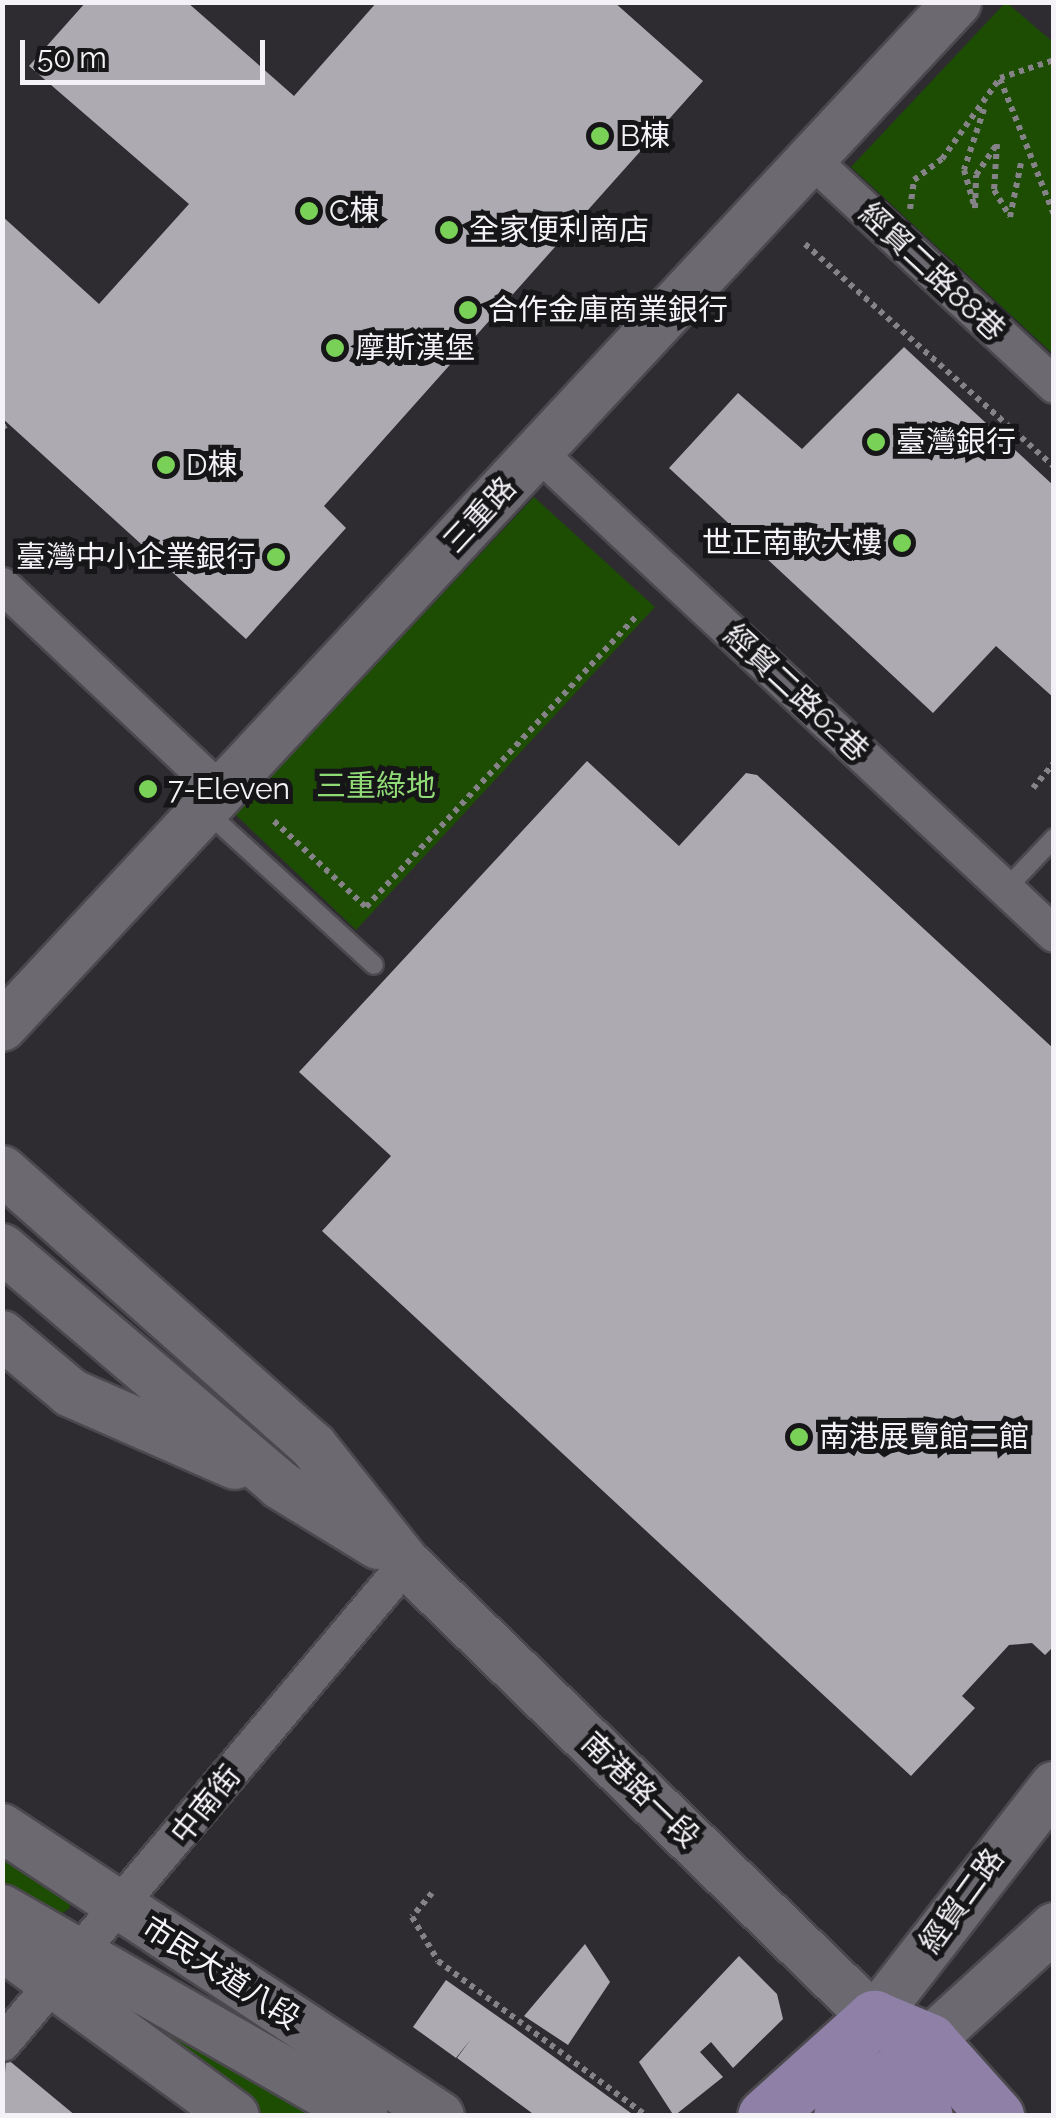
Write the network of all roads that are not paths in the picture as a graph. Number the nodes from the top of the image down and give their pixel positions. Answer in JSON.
{"nodes":[{"id":1,"x":956,"y":2,"type":"edge"},
{"id":2,"x":811,"y":158,"type":"junction"},
{"id":3,"x":1054,"y":385,"type":"edge"},
{"id":4,"x":538,"y":452,"type":"junction"},
{"id":5,"x":2,"y":585,"type":"edge"},
{"id":6,"x":222,"y":792,"type":"junction"},
{"id":7,"x":1054,"y":838,"type":"edge"},
{"id":8,"x":1006,"y":889,"type":"junction"},
{"id":9,"x":1054,"y":934,"type":"edge"},
{"id":10,"x":374,"y":964,"type":"dead end"},
{"id":11,"x":2,"y":1027,"type":"edge"},
{"id":12,"x":2,"y":1170,"type":"edge"},
{"id":13,"x":2,"y":1248,"type":"edge"},
{"id":14,"x":2,"y":1335,"type":"edge"},
{"id":15,"x":280,"y":1485,"type":"junction"},
{"id":16,"x":406,"y":1563,"type":"junction"},
{"id":17,"x":1054,"y":1786,"type":"edge"},
{"id":18,"x":2,"y":1828,"type":"edge"},
{"id":19,"x":2,"y":1909,"type":"edge"},
{"id":20,"x":122,"y":1909,"type":"junction"},
{"id":21,"x":1054,"y":1928,"type":"edge"},
{"id":22,"x":2,"y":1946,"type":"edge"},
{"id":23,"x":69,"y":1967,"type":"junction"},
{"id":24,"x":874,"y":2018,"type":"junction"},
{"id":25,"x":2,"y":2043,"type":"edge"},
{"id":26,"x":915,"y":2077,"type":"edge"},
{"id":27,"x":235,"y":2116,"type":"edge"},
{"id":28,"x":364,"y":2116,"type":"edge"},
{"id":29,"x":440,"y":2116,"type":"edge"},
{"id":30,"x":765,"y":2116,"type":"edge"},
{"id":31,"x":841,"y":2116,"type":"edge"},
{"id":32,"x":996,"y":2116,"type":"edge"}],
"edges":[{"from":1,"to":2,"type":"street","name":"三重路"},
{"from":2,"to":3,"type":"street","name":"經貿二路88巷"},
{"from":2,"to":4,"type":"street","name":"三重路"},
{"from":4,"to":6,"type":"street","name":"三重路"},
{"from":4,"to":8,"type":"street","name":"經貿二路62巷"},
{"from":5,"to":6,"type":"street"},
{"from":6,"to":10,"type":"lane"},
{"from":6,"to":11,"type":"street","name":"三重路"},
{"from":7,"to":8,"type":"lane"},
{"from":8,"to":9,"type":"street","name":"經貿二路62巷"},
{"from":12,"to":16,"type":"street","name":"南港路一段"},
{"from":13,"to":15,"type":"street","name":"南港路一段"},
{"from":14,"to":15,"type":"street"},
{"from":15,"to":16,"type":"street","name":"南港路一段"},
{"from":16,"to":20,"type":"street","name":"中南街"},
{"from":16,"to":24,"type":"street","name":"南港路一段"},
{"from":17,"to":24,"type":"street","name":"經貿二路"},
{"from":18,"to":20,"type":"street","name":"市民大道八段"},
{"from":19,"to":23,"type":"street","name":"市民大道八段"},
{"from":20,"to":23,"type":"street","name":"中南街"},
{"from":20,"to":29,"type":"street","name":"市民大道八段"},
{"from":21,"to":26,"type":"street"},
{"from":22,"to":23,"type":"street"},
{"from":23,"to":25,"type":"street","name":"中南街"},
{"from":23,"to":27,"type":"street"},
{"from":23,"to":28,"type":"street","name":"市民大道八段"},
{"from":24,"to":26,"type":"main road","name":"南港路一段"},
{"from":24,"to":30,"type":"main road"},
{"from":26,"to":31,"type":"main road"},
{"from":26,"to":32,"type":"main road","name":"南港路一段"}]}
